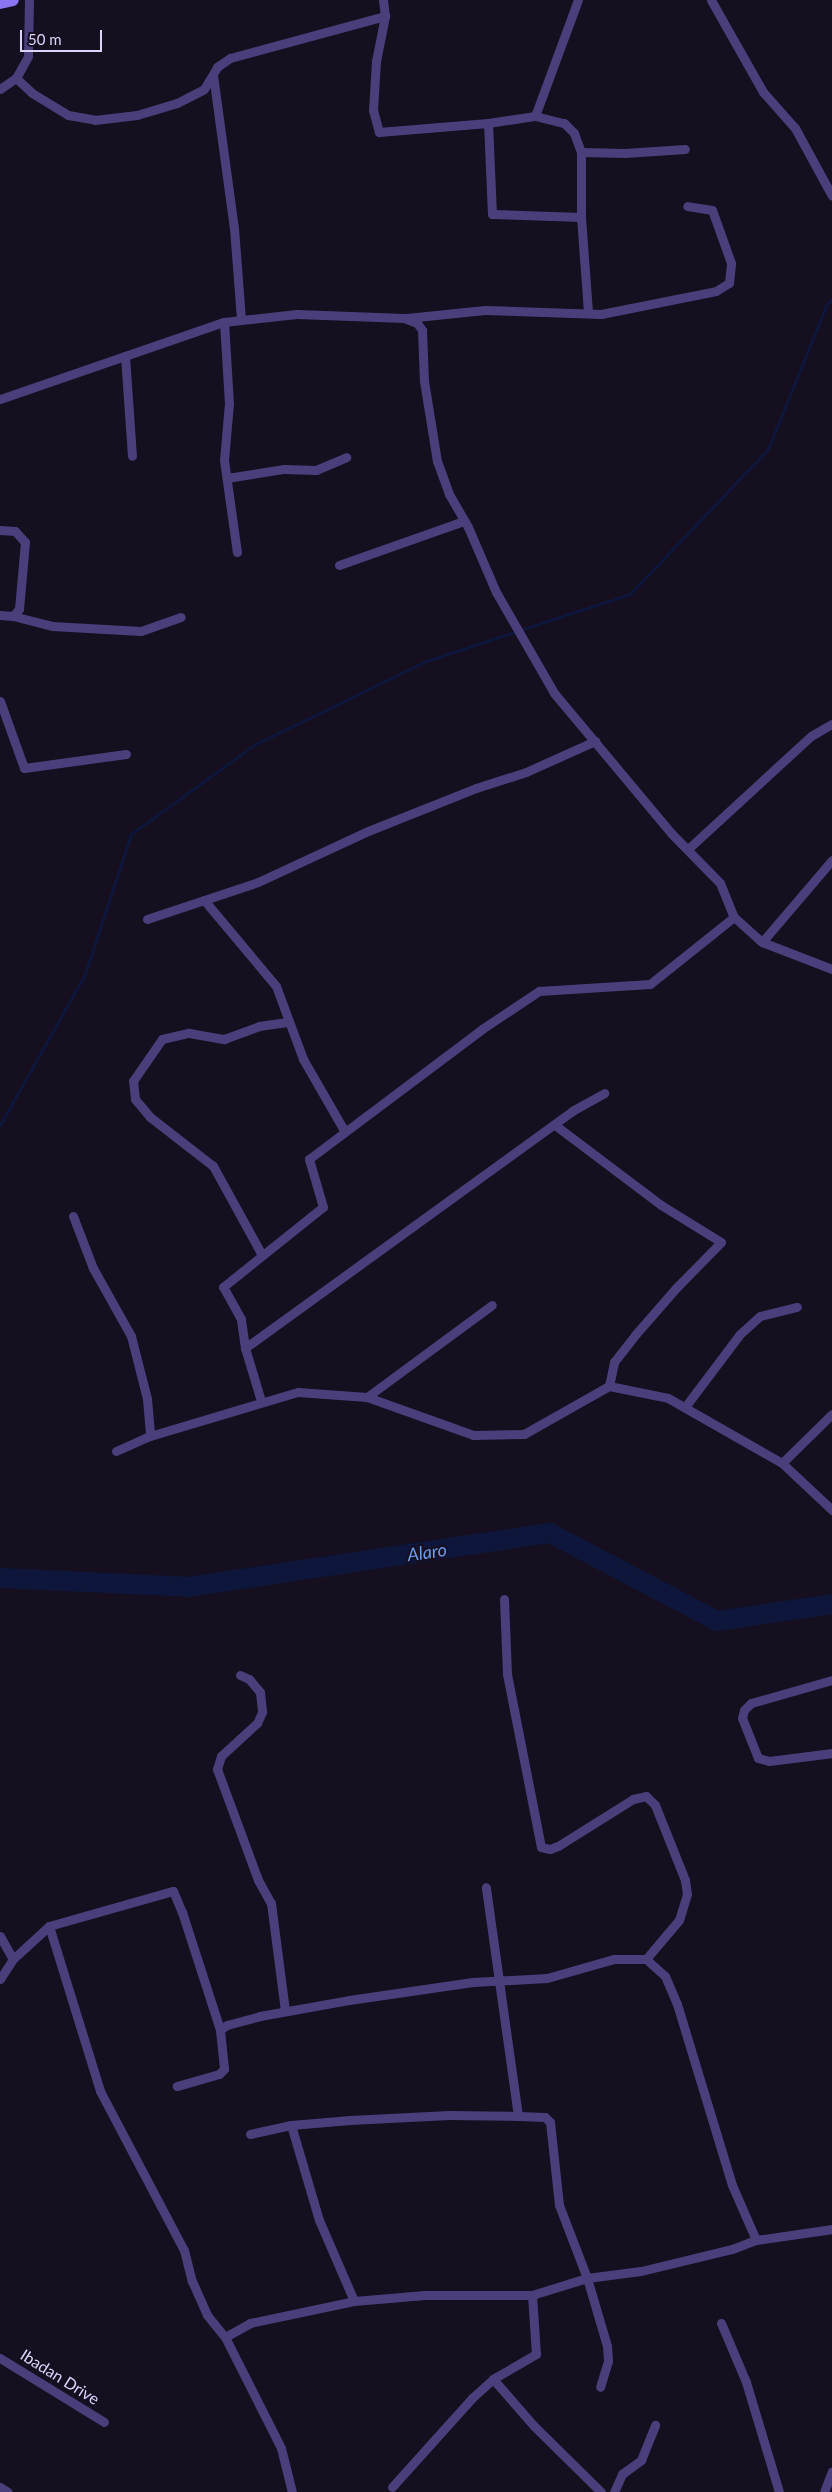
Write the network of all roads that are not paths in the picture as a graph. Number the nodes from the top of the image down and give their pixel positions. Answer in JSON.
{"nodes":[{"id":1,"x":13,"y":0,"type":"edge"},
{"id":2,"x":29,"y":0,"type":"edge"},
{"id":3,"x":383,"y":0,"type":"edge"},
{"id":4,"x":578,"y":0,"type":"edge"},
{"id":5,"x":712,"y":0,"type":"edge"},
{"id":6,"x":0,"y":3,"type":"edge"},
{"id":7,"x":385,"y":16,"type":"junction"},
{"id":8,"x":212,"y":75,"type":"junction"},
{"id":9,"x":16,"y":78,"type":"junction"},
{"id":10,"x":0,"y":89,"type":"edge"},
{"id":11,"x":535,"y":116,"type":"junction"},
{"id":12,"x":488,"y":123,"type":"junction"},
{"id":13,"x":685,"y":149,"type":"dead end"},
{"id":14,"x":581,"y":152,"type":"junction"},
{"id":15,"x":832,"y":196,"type":"edge"},
{"id":16,"x":687,"y":206,"type":"dead end"},
{"id":17,"x":581,"y":217,"type":"junction"},
{"id":18,"x":588,"y":312,"type":"junction"},
{"id":19,"x":404,"y":318,"type":"junction"},
{"id":20,"x":241,"y":320,"type":"junction"},
{"id":21,"x":224,"y":322,"type":"junction"},
{"id":22,"x":125,"y":356,"type":"junction"},
{"id":23,"x":0,"y":399,"type":"edge"},
{"id":24,"x":132,"y":456,"type":"dead end"},
{"id":25,"x":346,"y":457,"type":"dead end"},
{"id":26,"x":227,"y":478,"type":"junction"},
{"id":27,"x":464,"y":521,"type":"junction"},
{"id":28,"x":0,"y":530,"type":"edge"},
{"id":29,"x":237,"y":552,"type":"dead end"},
{"id":30,"x":339,"y":565,"type":"dead end"},
{"id":31,"x":0,"y":615,"type":"edge"},
{"id":32,"x":14,"y":616,"type":"junction"},
{"id":33,"x":181,"y":617,"type":"dead end"},
{"id":34,"x":0,"y":701,"type":"edge"},
{"id":35,"x":832,"y":724,"type":"edge"},
{"id":36,"x":595,"y":741,"type":"junction"},
{"id":37,"x":126,"y":754,"type":"dead end"},
{"id":38,"x":688,"y":849,"type":"junction"},
{"id":39,"x":832,"y":860,"type":"edge"},
{"id":40,"x":204,"y":900,"type":"junction"},
{"id":41,"x":734,"y":917,"type":"junction"},
{"id":42,"x":147,"y":919,"type":"dead end"},
{"id":43,"x":762,"y":942,"type":"junction"},
{"id":44,"x":832,"y":969,"type":"edge"},
{"id":45,"x":290,"y":1022,"type":"junction"},
{"id":46,"x":604,"y":1093,"type":"dead end"},
{"id":47,"x":555,"y":1125,"type":"junction"},
{"id":48,"x":345,"y":1132,"type":"junction"},
{"id":49,"x":73,"y":1216,"type":"dead end"},
{"id":50,"x":262,"y":1255,"type":"junction"},
{"id":51,"x":492,"y":1305,"type":"dead end"},
{"id":52,"x":797,"y":1306,"type":"dead end"},
{"id":53,"x":245,"y":1348,"type":"junction"},
{"id":54,"x":609,"y":1386,"type":"junction"},
{"id":55,"x":366,"y":1397,"type":"junction"},
{"id":56,"x":262,"y":1402,"type":"junction"},
{"id":57,"x":685,"y":1407,"type":"junction"},
{"id":58,"x":832,"y":1414,"type":"edge"},
{"id":59,"x":150,"y":1436,"type":"junction"},
{"id":60,"x":116,"y":1451,"type":"dead end"},
{"id":61,"x":782,"y":1463,"type":"junction"},
{"id":62,"x":832,"y":1510,"type":"edge"},
{"id":63,"x":504,"y":1599,"type":"dead end"},
{"id":64,"x":240,"y":1675,"type":"dead end"},
{"id":65,"x":832,"y":1680,"type":"edge"},
{"id":66,"x":832,"y":1753,"type":"edge"},
{"id":67,"x":486,"y":1886,"type":"dead end"},
{"id":68,"x":49,"y":1926,"type":"junction"},
{"id":69,"x":0,"y":1936,"type":"edge"},
{"id":70,"x":13,"y":1959,"type":"junction"},
{"id":71,"x":646,"y":1959,"type":"junction"},
{"id":72,"x":0,"y":1979,"type":"edge"},
{"id":73,"x":500,"y":1980,"type":"junction"},
{"id":74,"x":285,"y":2011,"type":"junction"},
{"id":75,"x":220,"y":2030,"type":"junction"},
{"id":76,"x":177,"y":2086,"type":"dead end"},
{"id":77,"x":518,"y":2116,"type":"junction"},
{"id":78,"x":291,"y":2125,"type":"junction"},
{"id":79,"x":250,"y":2134,"type":"dead end"},
{"id":80,"x":832,"y":2229,"type":"edge"},
{"id":81,"x":756,"y":2240,"type":"junction"},
{"id":82,"x":587,"y":2278,"type":"junction"},
{"id":83,"x":532,"y":2295,"type":"junction"},
{"id":84,"x":354,"y":2301,"type":"junction"},
{"id":85,"x":721,"y":2323,"type":"dead end"},
{"id":86,"x":225,"y":2336,"type":"junction"},
{"id":87,"x":0,"y":2358,"type":"edge"},
{"id":88,"x":494,"y":2379,"type":"junction"},
{"id":89,"x":600,"y":2387,"type":"dead end"},
{"id":90,"x":104,"y":2422,"type":"dead end"},
{"id":91,"x":655,"y":2425,"type":"dead end"},
{"id":92,"x":832,"y":2471,"type":"edge"},
{"id":93,"x":0,"y":2487,"type":"edge"},
{"id":94,"x":392,"y":2487,"type":"dead end"},
{"id":95,"x":8,"y":2492,"type":"edge"},
{"id":96,"x":292,"y":2492,"type":"edge"},
{"id":97,"x":601,"y":2492,"type":"edge"},
{"id":98,"x":614,"y":2492,"type":"edge"},
{"id":99,"x":778,"y":2492,"type":"edge"},
{"id":100,"x":824,"y":2492,"type":"edge"}],
"edges":[{"from":1,"to":6,"type":"street"},
{"from":2,"to":9,"type":"street"},
{"from":3,"to":7,"type":"street"},
{"from":4,"to":11,"type":"street"},
{"from":5,"to":15,"type":"street"},
{"from":7,"to":8,"type":"street"},
{"from":7,"to":12,"type":"street"},
{"from":8,"to":9,"type":"street"},
{"from":8,"to":20,"type":"street"},
{"from":9,"to":10,"type":"street"},
{"from":11,"to":12,"type":"street"},
{"from":11,"to":14,"type":"street"},
{"from":12,"to":17,"type":"street"},
{"from":13,"to":14,"type":"street"},
{"from":14,"to":17,"type":"street"},
{"from":16,"to":18,"type":"street"},
{"from":17,"to":18,"type":"street"},
{"from":18,"to":19,"type":"street"},
{"from":19,"to":20,"type":"street"},
{"from":19,"to":27,"type":"street"},
{"from":20,"to":21,"type":"street"},
{"from":21,"to":22,"type":"street"},
{"from":21,"to":26,"type":"street"},
{"from":22,"to":23,"type":"street"},
{"from":22,"to":24,"type":"street"},
{"from":25,"to":26,"type":"street"},
{"from":26,"to":29,"type":"street"},
{"from":27,"to":30,"type":"street"},
{"from":27,"to":36,"type":"street"},
{"from":28,"to":32,"type":"street"},
{"from":31,"to":32,"type":"street"},
{"from":32,"to":33,"type":"street"},
{"from":34,"to":37,"type":"street"},
{"from":35,"to":38,"type":"street"},
{"from":36,"to":38,"type":"street"},
{"from":36,"to":40,"type":"street"},
{"from":38,"to":41,"type":"street"},
{"from":39,"to":43,"type":"street"},
{"from":40,"to":42,"type":"street"},
{"from":40,"to":45,"type":"street"},
{"from":41,"to":43,"type":"street"},
{"from":41,"to":48,"type":"street"},
{"from":43,"to":44,"type":"street"},
{"from":45,"to":48,"type":"street"},
{"from":45,"to":50,"type":"street"},
{"from":46,"to":47,"type":"street"},
{"from":47,"to":53,"type":"street"},
{"from":47,"to":54,"type":"street"},
{"from":48,"to":50,"type":"street"},
{"from":49,"to":59,"type":"street"},
{"from":50,"to":53,"type":"street"},
{"from":51,"to":55,"type":"street"},
{"from":52,"to":57,"type":"street"},
{"from":53,"to":56,"type":"street"},
{"from":54,"to":55,"type":"street"},
{"from":54,"to":57,"type":"street"},
{"from":55,"to":56,"type":"street"},
{"from":56,"to":59,"type":"street"},
{"from":57,"to":61,"type":"street"},
{"from":58,"to":61,"type":"street"},
{"from":59,"to":60,"type":"street"},
{"from":61,"to":62,"type":"street"},
{"from":63,"to":71,"type":"street"},
{"from":64,"to":74,"type":"street"},
{"from":65,"to":66,"type":"street"},
{"from":67,"to":73,"type":"street"},
{"from":68,"to":70,"type":"street"},
{"from":68,"to":75,"type":"street"},
{"from":68,"to":86,"type":"street"},
{"from":69,"to":70,"type":"street"},
{"from":70,"to":72,"type":"street"},
{"from":71,"to":73,"type":"street"},
{"from":71,"to":81,"type":"street"},
{"from":73,"to":74,"type":"street"},
{"from":73,"to":77,"type":"street"},
{"from":74,"to":75,"type":"street"},
{"from":75,"to":76,"type":"street"},
{"from":77,"to":78,"type":"street"},
{"from":77,"to":82,"type":"street"},
{"from":78,"to":79,"type":"street"},
{"from":78,"to":84,"type":"street"},
{"from":80,"to":81,"type":"street"},
{"from":81,"to":82,"type":"street"},
{"from":82,"to":83,"type":"street"},
{"from":82,"to":89,"type":"street"},
{"from":83,"to":84,"type":"street"},
{"from":83,"to":88,"type":"street"},
{"from":84,"to":86,"type":"street"},
{"from":85,"to":99,"type":"street"},
{"from":86,"to":96,"type":"street"},
{"from":87,"to":90,"type":"street","name":"Ibadan Drive"},
{"from":88,"to":94,"type":"street"},
{"from":88,"to":97,"type":"street"},
{"from":91,"to":98,"type":"street"},
{"from":92,"to":100,"type":"street"},
{"from":93,"to":95,"type":"street"}]}
